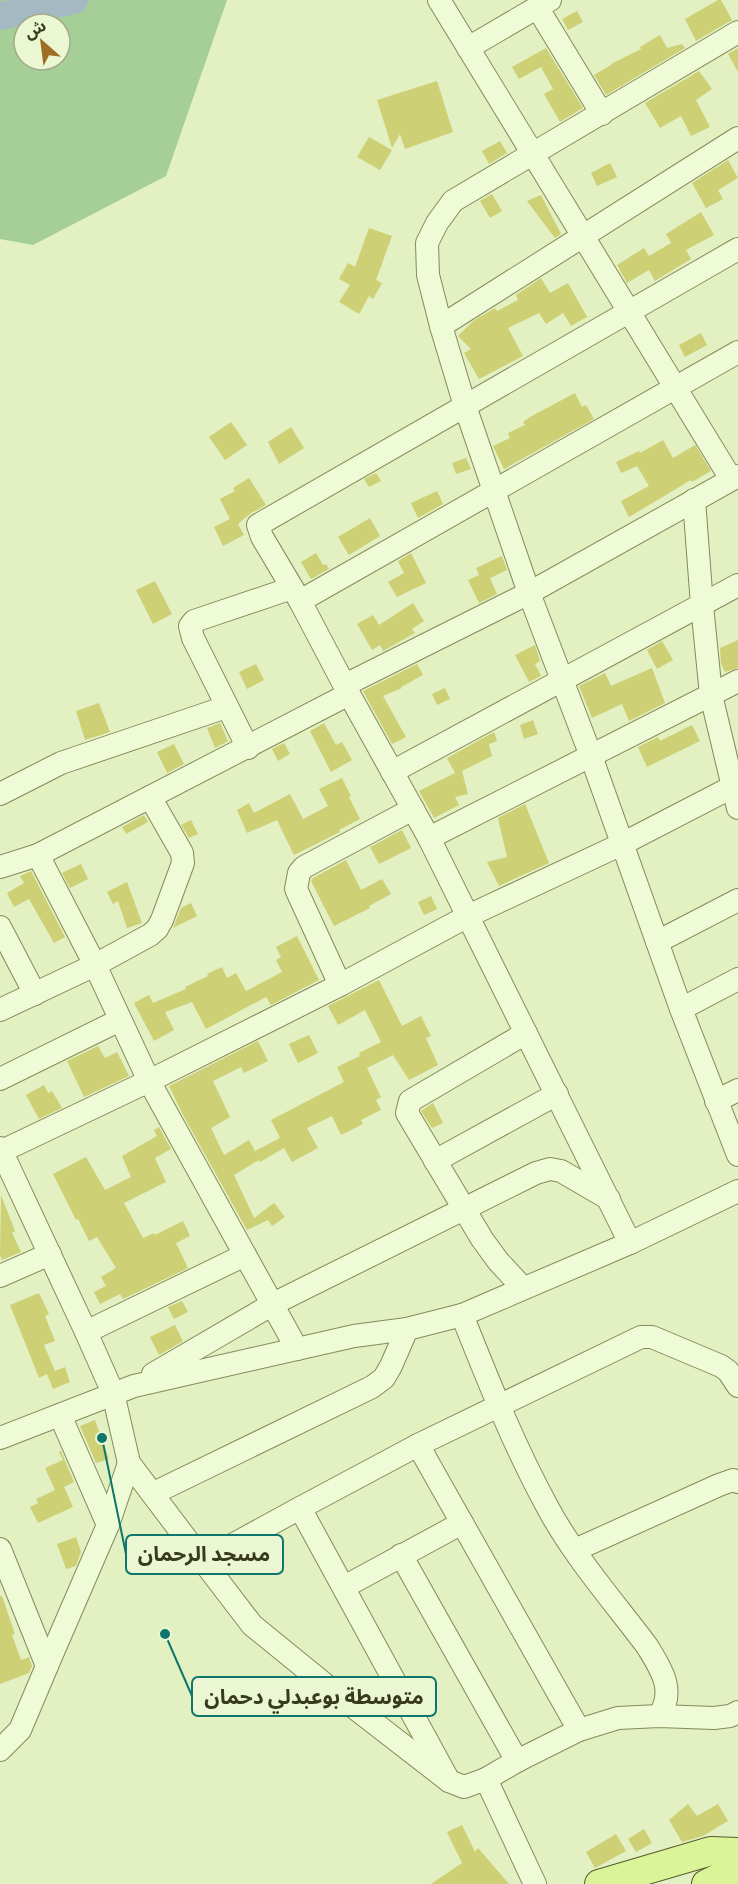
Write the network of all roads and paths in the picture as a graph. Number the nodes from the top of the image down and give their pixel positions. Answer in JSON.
{"nodes":[{"id":1,"x":439,"y":0,"type":"edge"},
{"id":2,"x":544,"y":4,"type":"edge"},
{"id":3,"x":738,"y":32,"type":"edge"},
{"id":4,"x":468,"y":48,"type":"junction"},
{"id":5,"x":602,"y":114,"type":"junction"},
{"id":6,"x":738,"y":138,"type":"edge"},
{"id":7,"x":533,"y":154,"type":"junction"},
{"id":8,"x":583,"y":236,"type":"junction"},
{"id":9,"x":738,"y":249,"type":"edge"},
{"id":10,"x":629,"y":312,"type":"junction"},
{"id":11,"x":441,"y":326,"type":"junction"},
{"id":12,"x":738,"y":351,"type":"edge"},
{"id":13,"x":675,"y":387,"type":"junction"},
{"id":14,"x":465,"y":406,"type":"junction"},
{"id":15,"x":734,"y":478,"type":"edge"},
{"id":16,"x":494,"y":490,"type":"junction"},
{"id":17,"x":694,"y":500,"type":"junction"},
{"id":18,"x":738,"y":585,"type":"edge"},
{"id":19,"x":529,"y":593,"type":"junction"},
{"id":20,"x":296,"y":595,"type":"junction"},
{"id":21,"x":702,"y":605,"type":"junction"},
{"id":22,"x":563,"y":680,"type":"junction"},
{"id":23,"x":738,"y":681,"type":"edge"},
{"id":24,"x":347,"y":690,"type":"junction"},
{"id":25,"x":711,"y":695,"type":"junction"},
{"id":26,"x":226,"y":706,"type":"junction"},
{"id":27,"x":248,"y":748,"type":"junction"},
{"id":28,"x":591,"y":756,"type":"junction"},
{"id":29,"x":392,"y":772,"type":"junction"},
{"id":30,"x":736,"y":793,"type":"edge"},
{"id":31,"x":0,"y":794,"type":"edge"},
{"id":32,"x":150,"y":797,"type":"junction"},
{"id":33,"x":413,"y":809,"type":"junction"},
{"id":34,"x":429,"y":838,"type":"junction"},
{"id":35,"x":622,"y":844,"type":"junction"},
{"id":36,"x":38,"y":855,"type":"junction"},
{"id":37,"x":0,"y":867,"type":"edge"},
{"id":38,"x":738,"y":900,"type":"edge"},
{"id":39,"x":468,"y":916,"type":"junction"},
{"id":40,"x":0,"y":927,"type":"edge"},
{"id":41,"x":657,"y":942,"type":"junction"},
{"id":42,"x":95,"y":965,"type":"junction"},
{"id":43,"x":738,"y":979,"type":"edge"},
{"id":44,"x":340,"y":985,"type":"junction"},
{"id":45,"x":35,"y":994,"type":"junction"},
{"id":46,"x":681,"y":1009,"type":"junction"},
{"id":47,"x":0,"y":1010,"type":"edge"},
{"id":48,"x":120,"y":1020,"type":"junction"},
{"id":49,"x":526,"y":1033,"type":"junction"},
{"id":50,"x":0,"y":1079,"type":"edge"},
{"id":51,"x":149,"y":1081,"type":"junction"},
{"id":52,"x":738,"y":1090,"type":"edge"},
{"id":53,"x":556,"y":1094,"type":"junction"},
{"id":54,"x":716,"y":1101,"type":"junction"},
{"id":55,"x":1,"y":1150,"type":"edge"},
{"id":56,"x":738,"y":1155,"type":"edge"},
{"id":57,"x":435,"y":1161,"type":"junction"},
{"id":58,"x":738,"y":1191,"type":"edge"},
{"id":59,"x":609,"y":1199,"type":"junction"},
{"id":60,"x":463,"y":1209,"type":"junction"},
{"id":61,"x":630,"y":1243,"type":"junction"},
{"id":62,"x":50,"y":1254,"type":"junction"},
{"id":63,"x":245,"y":1255,"type":"junction"},
{"id":64,"x":0,"y":1276,"type":"edge"},
{"id":65,"x":522,"y":1288,"type":"junction"},
{"id":66,"x":273,"y":1304,"type":"junction"},
{"id":67,"x":462,"y":1315,"type":"junction"},
{"id":68,"x":407,"y":1329,"type":"junction"},
{"id":69,"x":86,"y":1332,"type":"junction"},
{"id":70,"x":297,"y":1349,"type":"junction"},
{"id":71,"x":134,"y":1386,"type":"junction"},
{"id":72,"x":738,"y":1386,"type":"edge"},
{"id":73,"x":113,"y":1393,"type":"junction"},
{"id":74,"x":498,"y":1405,"type":"junction"},
{"id":75,"x":60,"y":1415,"type":"junction"},
{"id":76,"x":0,"y":1438,"type":"edge"},
{"id":77,"x":418,"y":1444,"type":"junction"},
{"id":78,"x":129,"y":1463,"type":"junction"},
{"id":79,"x":738,"y":1482,"type":"edge"},
{"id":80,"x":154,"y":1493,"type":"junction"},
{"id":81,"x":300,"y":1508,"type":"junction"},
{"id":82,"x":462,"y":1523,"type":"junction"},
{"id":83,"x":108,"y":1525,"type":"junction"},
{"id":84,"x":0,"y":1550,"type":"edge"},
{"id":85,"x":575,"y":1550,"type":"junction"},
{"id":86,"x":401,"y":1555,"type":"junction"},
{"id":87,"x":203,"y":1561,"type":"junction"},
{"id":88,"x":344,"y":1587,"type":"junction"},
{"id":89,"x":47,"y":1666,"type":"junction"},
{"id":90,"x":738,"y":1712,"type":"edge"},
{"id":91,"x":659,"y":1716,"type":"junction"},
{"id":92,"x":579,"y":1730,"type":"junction"},
{"id":93,"x":0,"y":1750,"type":"edge"},
{"id":94,"x":517,"y":1761,"type":"junction"},
{"id":95,"x":486,"y":1779,"type":"junction"},
{"id":96,"x":449,"y":1781,"type":"junction"},
{"id":97,"x":725,"y":1851,"type":"edge"},
{"id":98,"x":721,"y":1880,"type":"edge"},
{"id":99,"x":534,"y":1884,"type":"edge"},
{"id":100,"x":599,"y":1884,"type":"edge"}],
"edges":[{"from":1,"to":4,"type":"street"},
{"from":2,"to":4,"type":"street"},
{"from":2,"to":5,"type":"street"},
{"from":3,"to":5,"type":"street"},
{"from":4,"to":7,"type":"street"},
{"from":5,"to":7,"type":"street"},
{"from":6,"to":8,"type":"street"},
{"from":7,"to":8,"type":"street"},
{"from":7,"to":11,"type":"street"},
{"from":8,"to":10,"type":"street"},
{"from":8,"to":11,"type":"street"},
{"from":9,"to":10,"type":"street"},
{"from":10,"to":13,"type":"street"},
{"from":10,"to":14,"type":"street"},
{"from":11,"to":14,"type":"street"},
{"from":12,"to":13,"type":"street"},
{"from":13,"to":15,"type":"street"},
{"from":13,"to":16,"type":"street"},
{"from":14,"to":16,"type":"street"},
{"from":14,"to":20,"type":"street"},
{"from":15,"to":17,"type":"street"},
{"from":16,"to":19,"type":"street"},
{"from":16,"to":20,"type":"street"},
{"from":17,"to":19,"type":"street"},
{"from":17,"to":21,"type":"street"},
{"from":18,"to":21,"type":"street"},
{"from":19,"to":22,"type":"street"},
{"from":19,"to":24,"type":"street"},
{"from":20,"to":24,"type":"street"},
{"from":20,"to":26,"type":"street"},
{"from":21,"to":22,"type":"street"},
{"from":21,"to":25,"type":"street"},
{"from":22,"to":28,"type":"street"},
{"from":22,"to":29,"type":"street"},
{"from":23,"to":25,"type":"street"},
{"from":24,"to":27,"type":"street"},
{"from":24,"to":29,"type":"street"},
{"from":25,"to":28,"type":"street"},
{"from":25,"to":30,"type":"street"},
{"from":26,"to":27,"type":"street"},
{"from":26,"to":31,"type":"street"},
{"from":27,"to":32,"type":"street"},
{"from":28,"to":34,"type":"street"},
{"from":28,"to":35,"type":"street"},
{"from":29,"to":33,"type":"street"},
{"from":30,"to":35,"type":"street"},
{"from":32,"to":36,"type":"street"},
{"from":32,"to":42,"type":"street"},
{"from":33,"to":34,"type":"street"},
{"from":33,"to":44,"type":"street"},
{"from":34,"to":39,"type":"street"},
{"from":35,"to":39,"type":"street"},
{"from":35,"to":41,"type":"street"},
{"from":36,"to":37,"type":"street"},
{"from":36,"to":42,"type":"street"},
{"from":38,"to":41,"type":"street"},
{"from":39,"to":44,"type":"street"},
{"from":39,"to":49,"type":"street"},
{"from":40,"to":45,"type":"street"},
{"from":41,"to":46,"type":"street"},
{"from":42,"to":45,"type":"street"},
{"from":42,"to":48,"type":"street"},
{"from":43,"to":46,"type":"street"},
{"from":44,"to":51,"type":"street"},
{"from":45,"to":47,"type":"street"},
{"from":46,"to":54,"type":"street"},
{"from":48,"to":50,"type":"street"},
{"from":48,"to":51,"type":"street"},
{"from":49,"to":53,"type":"street"},
{"from":49,"to":57,"type":"street"},
{"from":51,"to":55,"type":"street"},
{"from":51,"to":63,"type":"street"},
{"from":52,"to":54,"type":"street"},
{"from":53,"to":57,"type":"street"},
{"from":53,"to":59,"type":"street"},
{"from":54,"to":56,"type":"street"},
{"from":55,"to":62,"type":"street"},
{"from":57,"to":60,"type":"street"},
{"from":58,"to":61,"type":"street"},
{"from":59,"to":60,"type":"street"},
{"from":59,"to":61,"type":"street"},
{"from":60,"to":65,"type":"street"},
{"from":60,"to":66,"type":"street"},
{"from":61,"to":65,"type":"street"},
{"from":62,"to":64,"type":"street"},
{"from":62,"to":69,"type":"street"},
{"from":63,"to":66,"type":"street"},
{"from":63,"to":69,"type":"street"},
{"from":65,"to":67,"type":"street"},
{"from":66,"to":70,"type":"street"},
{"from":66,"to":71,"type":"street"},
{"from":67,"to":68,"type":"street"},
{"from":67,"to":74,"type":"street"},
{"from":68,"to":70,"type":"street"},
{"from":68,"to":80,"type":"street"},
{"from":69,"to":73,"type":"street"},
{"from":70,"to":71,"type":"street"},
{"from":71,"to":73,"type":"street"},
{"from":72,"to":74,"type":"street"},
{"from":73,"to":75,"type":"street"},
{"from":73,"to":78,"type":"street"},
{"from":74,"to":77,"type":"street"},
{"from":74,"to":85,"type":"street"},
{"from":75,"to":76,"type":"street"},
{"from":75,"to":83,"type":"street"},
{"from":77,"to":81,"type":"street"},
{"from":77,"to":82,"type":"street"},
{"from":78,"to":80,"type":"street"},
{"from":78,"to":83,"type":"street"},
{"from":79,"to":85,"type":"street"},
{"from":80,"to":87,"type":"street"},
{"from":81,"to":87,"type":"street"},
{"from":81,"to":88,"type":"street"},
{"from":82,"to":86,"type":"street"},
{"from":82,"to":92,"type":"street"},
{"from":83,"to":89,"type":"street"},
{"from":84,"to":89,"type":"street"},
{"from":85,"to":91,"type":"street"},
{"from":86,"to":88,"type":"street"},
{"from":86,"to":94,"type":"street"},
{"from":87,"to":96,"type":"street"},
{"from":88,"to":96,"type":"street"},
{"from":89,"to":93,"type":"street"},
{"from":90,"to":91,"type":"street"},
{"from":91,"to":92,"type":"street"},
{"from":92,"to":94,"type":"street"},
{"from":94,"to":95,"type":"street"},
{"from":95,"to":96,"type":"street"},
{"from":95,"to":99,"type":"street"},
{"from":97,"to":98,"type":"street"},
{"from":97,"to":100,"type":"main road"}]}
